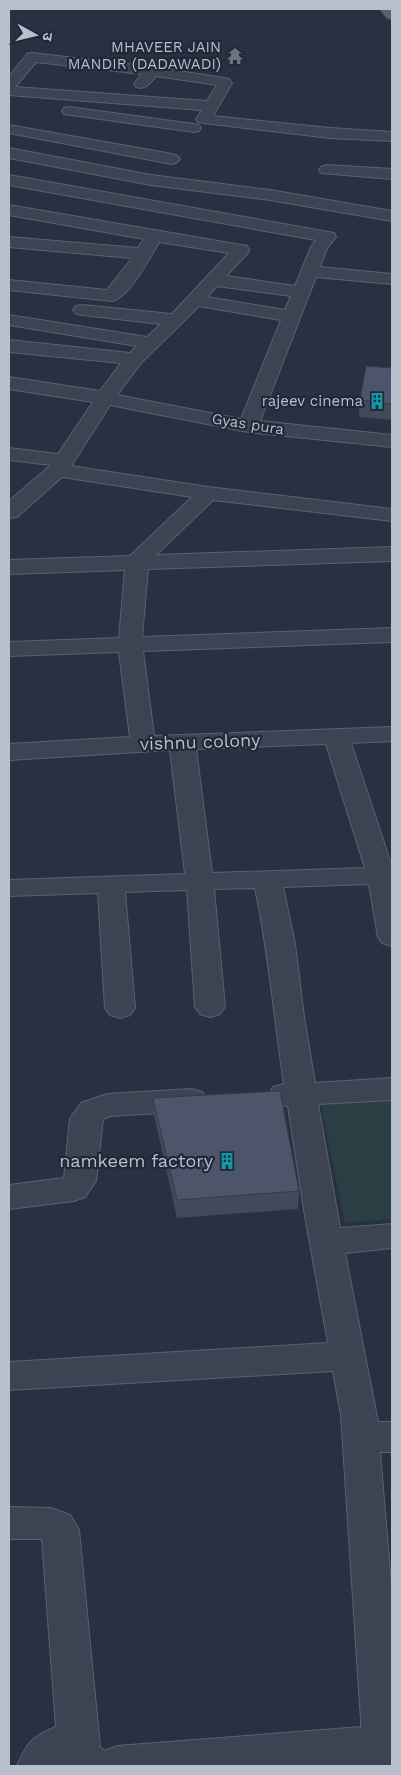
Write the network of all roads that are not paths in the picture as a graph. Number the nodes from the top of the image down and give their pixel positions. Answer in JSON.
{"nodes":[{"id":1,"x":386,"y":9,"type":"edge"},
{"id":2,"x":392,"y":15,"type":"edge"},
{"id":3,"x":16,"y":55,"type":"dead end"},
{"id":4,"x":32,"y":56,"type":"junction"},
{"id":5,"x":153,"y":71,"type":"junction"},
{"id":6,"x":9,"y":86,"type":"edge"},
{"id":7,"x":9,"y":91,"type":"edge"},
{"id":8,"x":128,"y":98,"type":"junction"},
{"id":9,"x":9,"y":101,"type":"edge"},
{"id":10,"x":212,"y":106,"type":"junction"},
{"id":11,"x":344,"y":120,"type":"dead end"},
{"id":12,"x":364,"y":120,"type":"dead end"},
{"id":13,"x":194,"y":128,"type":"dead end"},
{"id":14,"x":9,"y":129,"type":"edge"},
{"id":15,"x":392,"y":137,"type":"edge"},
{"id":16,"x":9,"y":153,"type":"edge"},
{"id":17,"x":172,"y":159,"type":"dead end"},
{"id":18,"x":327,"y":170,"type":"dead end"},
{"id":19,"x":392,"y":174,"type":"edge"},
{"id":20,"x":9,"y":180,"type":"edge"},
{"id":21,"x":151,"y":180,"type":"junction"},
{"id":22,"x":270,"y":195,"type":"junction"},
{"id":23,"x":121,"y":201,"type":"junction"},
{"id":24,"x":9,"y":210,"type":"edge"},
{"id":25,"x":392,"y":216,"type":"edge"},
{"id":26,"x":244,"y":221,"type":"junction"},
{"id":27,"x":89,"y":223,"type":"junction"},
{"id":28,"x":154,"y":236,"type":"junction"},
{"id":29,"x":9,"y":242,"type":"edge"},
{"id":30,"x":214,"y":246,"type":"junction"},
{"id":31,"x":144,"y":254,"type":"junction"},
{"id":32,"x":9,"y":256,"type":"edge"},
{"id":33,"x":85,"y":265,"type":"dead end"},
{"id":34,"x":310,"y":272,"type":"junction"},
{"id":35,"x":9,"y":273,"type":"edge"},
{"id":36,"x":123,"y":274,"type":"junction"},
{"id":37,"x":392,"y":279,"type":"edge"},
{"id":38,"x":213,"y":280,"type":"junction"},
{"id":39,"x":9,"y":285,"type":"edge"},
{"id":40,"x":302,"y":292,"type":"junction"},
{"id":41,"x":195,"y":300,"type":"junction"},
{"id":42,"x":9,"y":302,"type":"edge"},
{"id":43,"x":292,"y":317,"type":"junction"},
{"id":44,"x":9,"y":320,"type":"edge"},
{"id":45,"x":176,"y":320,"type":"junction"},
{"id":46,"x":150,"y":343,"type":"junction"},
{"id":47,"x":9,"y":346,"type":"edge"},
{"id":48,"x":134,"y":359,"type":"junction"},
{"id":49,"x":9,"y":382,"type":"edge"},
{"id":50,"x":105,"y":398,"type":"junction"},
{"id":51,"x":248,"y":426,"type":"junction"},
{"id":52,"x":392,"y":441,"type":"edge"},
{"id":53,"x":9,"y":454,"type":"edge"},
{"id":54,"x":62,"y":466,"type":"junction"},
{"id":55,"x":208,"y":493,"type":"junction"},
{"id":56,"x":14,"y":503,"type":"edge"},
{"id":57,"x":385,"y":514,"type":"edge"},
{"id":58,"x":392,"y":550,"type":"edge"},
{"id":59,"x":392,"y":554,"type":"edge"},
{"id":60,"x":137,"y":562,"type":"junction"},
{"id":61,"x":9,"y":567,"type":"edge"},
{"id":62,"x":392,"y":636,"type":"edge"},
{"id":63,"x":130,"y":644,"type":"junction"},
{"id":64,"x":9,"y":648,"type":"edge"},
{"id":65,"x":392,"y":734,"type":"edge"},
{"id":66,"x":336,"y":737,"type":"junction"},
{"id":67,"x":182,"y":742,"type":"junction"},
{"id":68,"x":143,"y":744,"type":"junction"},
{"id":69,"x":9,"y":752,"type":"edge"},
{"id":70,"x":386,"y":876,"type":"edge"},
{"id":71,"x":267,"y":878,"type":"junction"},
{"id":72,"x":200,"y":882,"type":"junction"},
{"id":73,"x":111,"y":884,"type":"junction"},
{"id":74,"x":9,"y":888,"type":"edge"},
{"id":75,"x":392,"y":937,"type":"edge"},
{"id":76,"x":210,"y":1007,"type":"dead end"},
{"id":77,"x":120,"y":1008,"type":"dead end"},
{"id":78,"x":392,"y":1089,"type":"edge"},
{"id":79,"x":301,"y":1094,"type":"junction"},
{"id":80,"x":9,"y":1197,"type":"edge"},
{"id":81,"x":392,"y":1236,"type":"edge"},
{"id":82,"x":326,"y":1242,"type":"junction"},
{"id":83,"x":348,"y":1356,"type":"junction"},
{"id":84,"x":9,"y":1376,"type":"edge"},
{"id":85,"x":377,"y":1438,"type":"edge"},
{"id":86,"x":9,"y":1523,"type":"edge"},
{"id":87,"x":383,"y":1604,"type":"edge"},
{"id":88,"x":85,"y":1752,"type":"edge"},
{"id":89,"x":379,"y":1756,"type":"edge"},
{"id":90,"x":38,"y":1766,"type":"edge"},
{"id":91,"x":117,"y":1766,"type":"edge"}],
"edges":[{"from":1,"to":2,"type":"main road"},
{"from":3,"to":4,"type":"street"},
{"from":4,"to":5,"type":"street"},
{"from":4,"to":6,"type":"street"},
{"from":5,"to":8,"type":"street"},
{"from":5,"to":10,"type":"street"},
{"from":7,"to":8,"type":"street"},
{"from":8,"to":10,"type":"street"},
{"from":9,"to":13,"type":"street"},
{"from":10,"to":15,"type":"street"},
{"from":11,"to":12,"type":"street"},
{"from":14,"to":17,"type":"street"},
{"from":16,"to":21,"type":"street"},
{"from":18,"to":19,"type":"street"},
{"from":20,"to":23,"type":"street"},
{"from":21,"to":22,"type":"street"},
{"from":21,"to":23,"type":"street"},
{"from":22,"to":25,"type":"street"},
{"from":22,"to":26,"type":"street"},
{"from":23,"to":26,"type":"street"},
{"from":23,"to":27,"type":"street"},
{"from":24,"to":27,"type":"street"},
{"from":26,"to":30,"type":"street"},
{"from":26,"to":34,"type":"street"},
{"from":27,"to":28,"type":"street"},
{"from":28,"to":30,"type":"street"},
{"from":28,"to":31,"type":"street"},
{"from":29,"to":31,"type":"street"},
{"from":30,"to":38,"type":"street"},
{"from":31,"to":36,"type":"street"},
{"from":32,"to":33,"type":"street"},
{"from":34,"to":37,"type":"street"},
{"from":34,"to":40,"type":"street"},
{"from":35,"to":36,"type":"street"},
{"from":36,"to":39,"type":"street"},
{"from":38,"to":40,"type":"street"},
{"from":38,"to":41,"type":"street"},
{"from":40,"to":43,"type":"street"},
{"from":41,"to":43,"type":"street"},
{"from":41,"to":45,"type":"street"},
{"from":42,"to":45,"type":"street"},
{"from":43,"to":51,"type":"street"},
{"from":44,"to":46,"type":"street"},
{"from":45,"to":46,"type":"street"},
{"from":46,"to":48,"type":"street"},
{"from":47,"to":48,"type":"street"},
{"from":48,"to":50,"type":"street"},
{"from":49,"to":50,"type":"street","name":"Gyas pura"},
{"from":50,"to":51,"type":"street","name":"Gyas pura"},
{"from":50,"to":54,"type":"street"},
{"from":51,"to":52,"type":"street","name":"Gyas pura"},
{"from":53,"to":54,"type":"street"},
{"from":54,"to":55,"type":"street"},
{"from":54,"to":56,"type":"street"},
{"from":55,"to":57,"type":"street"},
{"from":55,"to":60,"type":"street"},
{"from":57,"to":58,"type":"street"},
{"from":59,"to":60,"type":"street"},
{"from":60,"to":61,"type":"street"},
{"from":60,"to":63,"type":"street"},
{"from":62,"to":63,"type":"street"},
{"from":63,"to":64,"type":"street"},
{"from":63,"to":68,"type":"street"},
{"from":65,"to":66,"type":"street","name":"vishnu colony"},
{"from":66,"to":67,"type":"street","name":"vishnu colony"},
{"from":66,"to":70,"type":"street"},
{"from":67,"to":68,"type":"street","name":"vishnu colony"},
{"from":67,"to":72,"type":"street"},
{"from":68,"to":69,"type":"street","name":"vishnu colony"},
{"from":70,"to":71,"type":"street"},
{"from":70,"to":75,"type":"street"},
{"from":71,"to":72,"type":"street"},
{"from":71,"to":79,"type":"street"},
{"from":72,"to":73,"type":"street"},
{"from":72,"to":76,"type":"street"},
{"from":73,"to":74,"type":"street"},
{"from":73,"to":77,"type":"street"},
{"from":78,"to":79,"type":"street"},
{"from":79,"to":80,"type":"street"},
{"from":79,"to":82,"type":"street"},
{"from":81,"to":82,"type":"street"},
{"from":82,"to":83,"type":"street"},
{"from":83,"to":84,"type":"street"},
{"from":83,"to":85,"type":"street"},
{"from":85,"to":87,"type":"street"},
{"from":86,"to":88,"type":"street"},
{"from":87,"to":89,"type":"street"},
{"from":88,"to":90,"type":"street"},
{"from":89,"to":91,"type":"street"}]}
